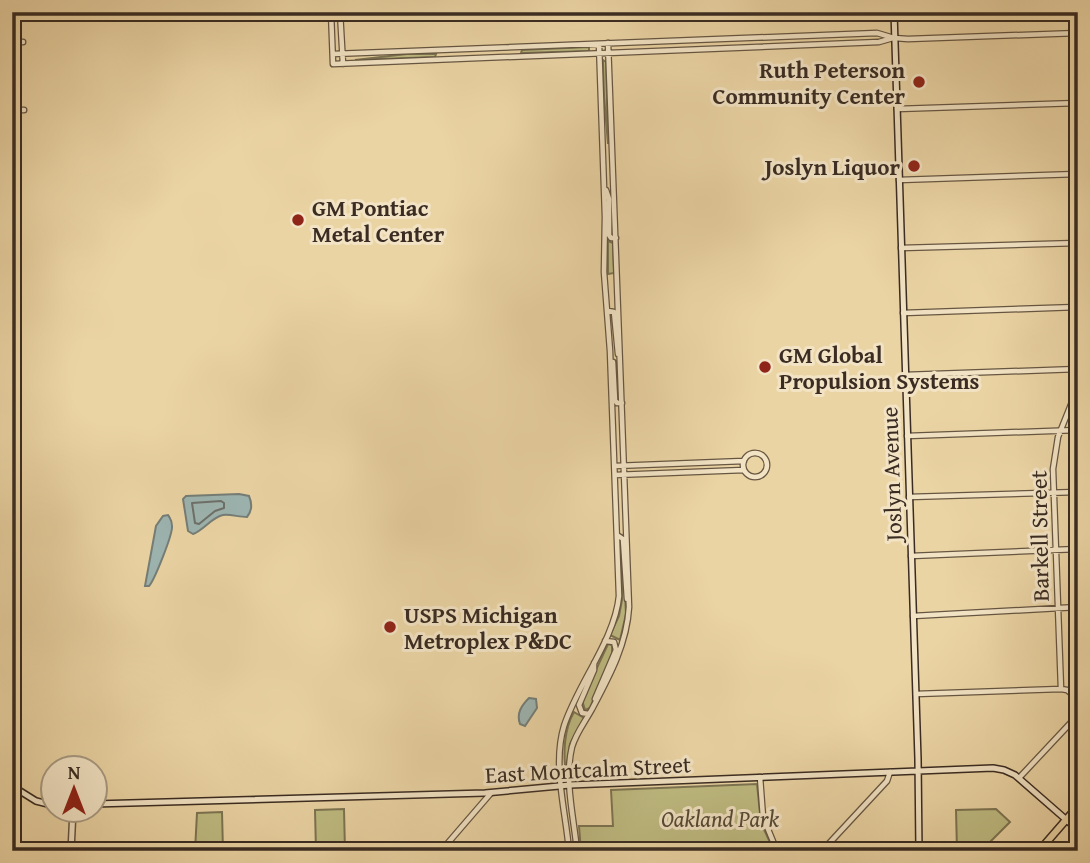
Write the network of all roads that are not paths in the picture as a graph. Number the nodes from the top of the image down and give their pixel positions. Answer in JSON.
{"nodes":[{"id":1,"x":331,"y":12,"type":"edge"},
{"id":2,"x":340,"y":12,"type":"edge"},
{"id":3,"x":894,"y":12,"type":"edge"},
{"id":4,"x":1078,"y":33,"type":"edge"},
{"id":5,"x":894,"y":38,"type":"junction"},
{"id":6,"x":12,"y":42,"type":"edge"},
{"id":7,"x":23,"y":42,"type":"dead end"},
{"id":8,"x":608,"y":43,"type":"junction"},
{"id":9,"x":598,"y":44,"type":"junction"},
{"id":10,"x":609,"y":53,"type":"junction"},
{"id":11,"x":333,"y":54,"type":"junction"},
{"id":12,"x":342,"y":54,"type":"junction"},
{"id":13,"x":599,"y":54,"type":"junction"},
{"id":14,"x":343,"y":64,"type":"junction"},
{"id":15,"x":1078,"y":103,"type":"edge"},
{"id":16,"x":12,"y":110,"type":"edge"},
{"id":17,"x":24,"y":110,"type":"dead end"},
{"id":18,"x":896,"y":110,"type":"junction"},
{"id":19,"x":1078,"y":174,"type":"edge"},
{"id":20,"x":898,"y":180,"type":"junction"},
{"id":21,"x":604,"y":183,"type":"junction"},
{"id":22,"x":616,"y":238,"type":"junction"},
{"id":23,"x":1078,"y":243,"type":"edge"},
{"id":24,"x":900,"y":248,"type":"junction"},
{"id":25,"x":1078,"y":307,"type":"edge"},
{"id":26,"x":608,"y":311,"type":"junction"},
{"id":27,"x":903,"y":313,"type":"junction"},
{"id":28,"x":610,"y":351,"type":"junction"},
{"id":29,"x":621,"y":365,"type":"junction"},
{"id":30,"x":1078,"y":369,"type":"edge"},
{"id":31,"x":905,"y":374,"type":"junction"},
{"id":32,"x":1078,"y":387,"type":"edge"},
{"id":33,"x":622,"y":403,"type":"junction"},
{"id":34,"x":1078,"y":430,"type":"edge"},
{"id":35,"x":1060,"y":431,"type":"junction"},
{"id":36,"x":907,"y":436,"type":"junction"},
{"id":37,"x":744,"y":461,"type":"junction"},
{"id":38,"x":615,"y":466,"type":"junction"},
{"id":39,"x":624,"y":466,"type":"junction"},
{"id":40,"x":744,"y":470,"type":"junction"},
{"id":41,"x":615,"y":475,"type":"junction"},
{"id":42,"x":625,"y":475,"type":"junction"},
{"id":43,"x":1054,"y":492,"type":"junction"},
{"id":44,"x":1078,"y":492,"type":"edge"},
{"id":45,"x":909,"y":497,"type":"junction"},
{"id":46,"x":617,"y":535,"type":"junction"},
{"id":47,"x":1078,"y":549,"type":"edge"},
{"id":48,"x":1056,"y":550,"type":"junction"},
{"id":49,"x":911,"y":556,"type":"junction"},
{"id":50,"x":629,"y":607,"type":"junction"},
{"id":51,"x":1058,"y":607,"type":"junction"},
{"id":52,"x":1078,"y":607,"type":"edge"},
{"id":53,"x":914,"y":616,"type":"junction"},
{"id":54,"x":604,"y":641,"type":"junction"},
{"id":55,"x":594,"y":662,"type":"junction"},
{"id":56,"x":1061,"y":688,"type":"junction"},
{"id":57,"x":916,"y":694,"type":"junction"},
{"id":58,"x":1078,"y":699,"type":"edge"},
{"id":59,"x":593,"y":706,"type":"junction"},
{"id":60,"x":589,"y":714,"type":"junction"},
{"id":61,"x":1078,"y":715,"type":"edge"},
{"id":62,"x":918,"y":771,"type":"junction"},
{"id":63,"x":890,"y":772,"type":"junction"},
{"id":64,"x":760,"y":777,"type":"junction"},
{"id":65,"x":1018,"y":779,"type":"junction"},
{"id":66,"x":562,"y":785,"type":"junction"},
{"id":67,"x":570,"y":785,"type":"junction"},
{"id":68,"x":12,"y":786,"type":"edge"},
{"id":69,"x":492,"y":792,"type":"junction"},
{"id":70,"x":38,"y":801,"type":"edge"},
{"id":71,"x":108,"y":804,"type":"edge"},
{"id":72,"x":1078,"y":806,"type":"edge"},
{"id":73,"x":1065,"y":821,"type":"junction"},
{"id":74,"x":72,"y":824,"type":"edge"},
{"id":75,"x":1078,"y":830,"type":"edge"},
{"id":76,"x":71,"y":851,"type":"edge"},
{"id":77,"x":441,"y":851,"type":"edge"},
{"id":78,"x":569,"y":851,"type":"edge"},
{"id":79,"x":577,"y":851,"type":"edge"},
{"id":80,"x":777,"y":851,"type":"edge"},
{"id":81,"x":822,"y":851,"type":"edge"},
{"id":82,"x":919,"y":851,"type":"edge"},
{"id":83,"x":1039,"y":851,"type":"edge"}],
"edges":[{"from":1,"to":11,"type":"street"},
{"from":2,"to":12,"type":"street"},
{"from":3,"to":5,"type":"main road","name":"Joslyn Avenue"},
{"from":4,"to":5,"type":"street"},
{"from":5,"to":8,"type":"street"},
{"from":5,"to":10,"type":"street"},
{"from":5,"to":18,"type":"main road","name":"Joslyn Avenue"},
{"from":6,"to":7,"type":"street"},
{"from":8,"to":9,"type":"street"},
{"from":8,"to":10,"type":"street"},
{"from":9,"to":12,"type":"street"},
{"from":9,"to":13,"type":"street"},
{"from":10,"to":13,"type":"street"},
{"from":10,"to":22,"type":"street"},
{"from":11,"to":12,"type":"street"},
{"from":11,"to":14,"type":"street"},
{"from":12,"to":14,"type":"street"},
{"from":13,"to":14,"type":"street"},
{"from":13,"to":21,"type":"street"},
{"from":15,"to":18,"type":"street"},
{"from":16,"to":17,"type":"street"},
{"from":18,"to":20,"type":"main road","name":"Joslyn Avenue"},
{"from":19,"to":20,"type":"street"},
{"from":20,"to":24,"type":"main road","name":"Joslyn Avenue"},
{"from":21,"to":22,"type":"street"},
{"from":21,"to":26,"type":"street"},
{"from":22,"to":29,"type":"street"},
{"from":23,"to":24,"type":"street"},
{"from":24,"to":27,"type":"main road","name":"Joslyn Avenue"},
{"from":25,"to":27,"type":"street"},
{"from":26,"to":28,"type":"street"},
{"from":26,"to":29,"type":"street"},
{"from":27,"to":31,"type":"main road","name":"Joslyn Avenue"},
{"from":28,"to":33,"type":"street"},
{"from":28,"to":38,"type":"street"},
{"from":29,"to":33,"type":"street"},
{"from":30,"to":31,"type":"street"},
{"from":31,"to":36,"type":"main road","name":"Joslyn Avenue"},
{"from":32,"to":35,"type":"street","name":"Barkell Street"},
{"from":33,"to":39,"type":"street"},
{"from":34,"to":35,"type":"street"},
{"from":35,"to":36,"type":"street"},
{"from":35,"to":43,"type":"street","name":"Barkell Street"},
{"from":36,"to":45,"type":"main road","name":"Joslyn Avenue"},
{"from":37,"to":39,"type":"street"},
{"from":37,"to":40,"type":"street"},
{"from":37,"to":40,"type":"street"},
{"from":38,"to":39,"type":"street"},
{"from":38,"to":41,"type":"street"},
{"from":39,"to":42,"type":"street"},
{"from":40,"to":42,"type":"street"},
{"from":41,"to":42,"type":"street"},
{"from":41,"to":46,"type":"street"},
{"from":42,"to":50,"type":"street"},
{"from":43,"to":44,"type":"street"},
{"from":43,"to":45,"type":"street"},
{"from":43,"to":48,"type":"street","name":"Barkell Street"},
{"from":45,"to":49,"type":"main road","name":"Joslyn Avenue"},
{"from":46,"to":50,"type":"street"},
{"from":46,"to":54,"type":"street"},
{"from":47,"to":48,"type":"street"},
{"from":48,"to":49,"type":"street"},
{"from":48,"to":51,"type":"street","name":"Barkell Street"},
{"from":49,"to":53,"type":"main road","name":"Joslyn Avenue"},
{"from":50,"to":59,"type":"street"},
{"from":51,"to":52,"type":"street"},
{"from":51,"to":53,"type":"street"},
{"from":51,"to":56,"type":"street","name":"Barkell Street"},
{"from":53,"to":57,"type":"main road","name":"Joslyn Avenue"},
{"from":54,"to":55,"type":"street"},
{"from":54,"to":59,"type":"street"},
{"from":55,"to":60,"type":"street"},
{"from":55,"to":66,"type":"street"},
{"from":56,"to":57,"type":"street"},
{"from":56,"to":58,"type":"street"},
{"from":57,"to":62,"type":"main road","name":"Joslyn Avenue"},
{"from":59,"to":60,"type":"street"},
{"from":60,"to":67,"type":"street"},
{"from":61,"to":65,"type":"street"},
{"from":62,"to":63,"type":"main road","name":"East Montcalm Street"},
{"from":62,"to":65,"type":"main road","name":"East Montcalm Street"},
{"from":62,"to":82,"type":"main road","name":"Joslyn Avenue"},
{"from":63,"to":64,"type":"main road","name":"East Montcalm Street"},
{"from":63,"to":81,"type":"street"},
{"from":64,"to":67,"type":"main road","name":"East Montcalm Street"},
{"from":64,"to":80,"type":"street"},
{"from":65,"to":73,"type":"main road","name":"East Montcalm Street"},
{"from":66,"to":67,"type":"main road","name":"East Montcalm Street"},
{"from":66,"to":69,"type":"main road","name":"East Montcalm Street"},
{"from":66,"to":78,"type":"street"},
{"from":67,"to":79,"type":"street"},
{"from":68,"to":70,"type":"main road"},
{"from":69,"to":71,"type":"main road","name":"East Montcalm Street"},
{"from":69,"to":77,"type":"street"},
{"from":72,"to":73,"type":"main road"},
{"from":73,"to":75,"type":"main road","name":"East Montcalm Street"},
{"from":73,"to":83,"type":"main road"},
{"from":74,"to":76,"type":"main road"}]}
